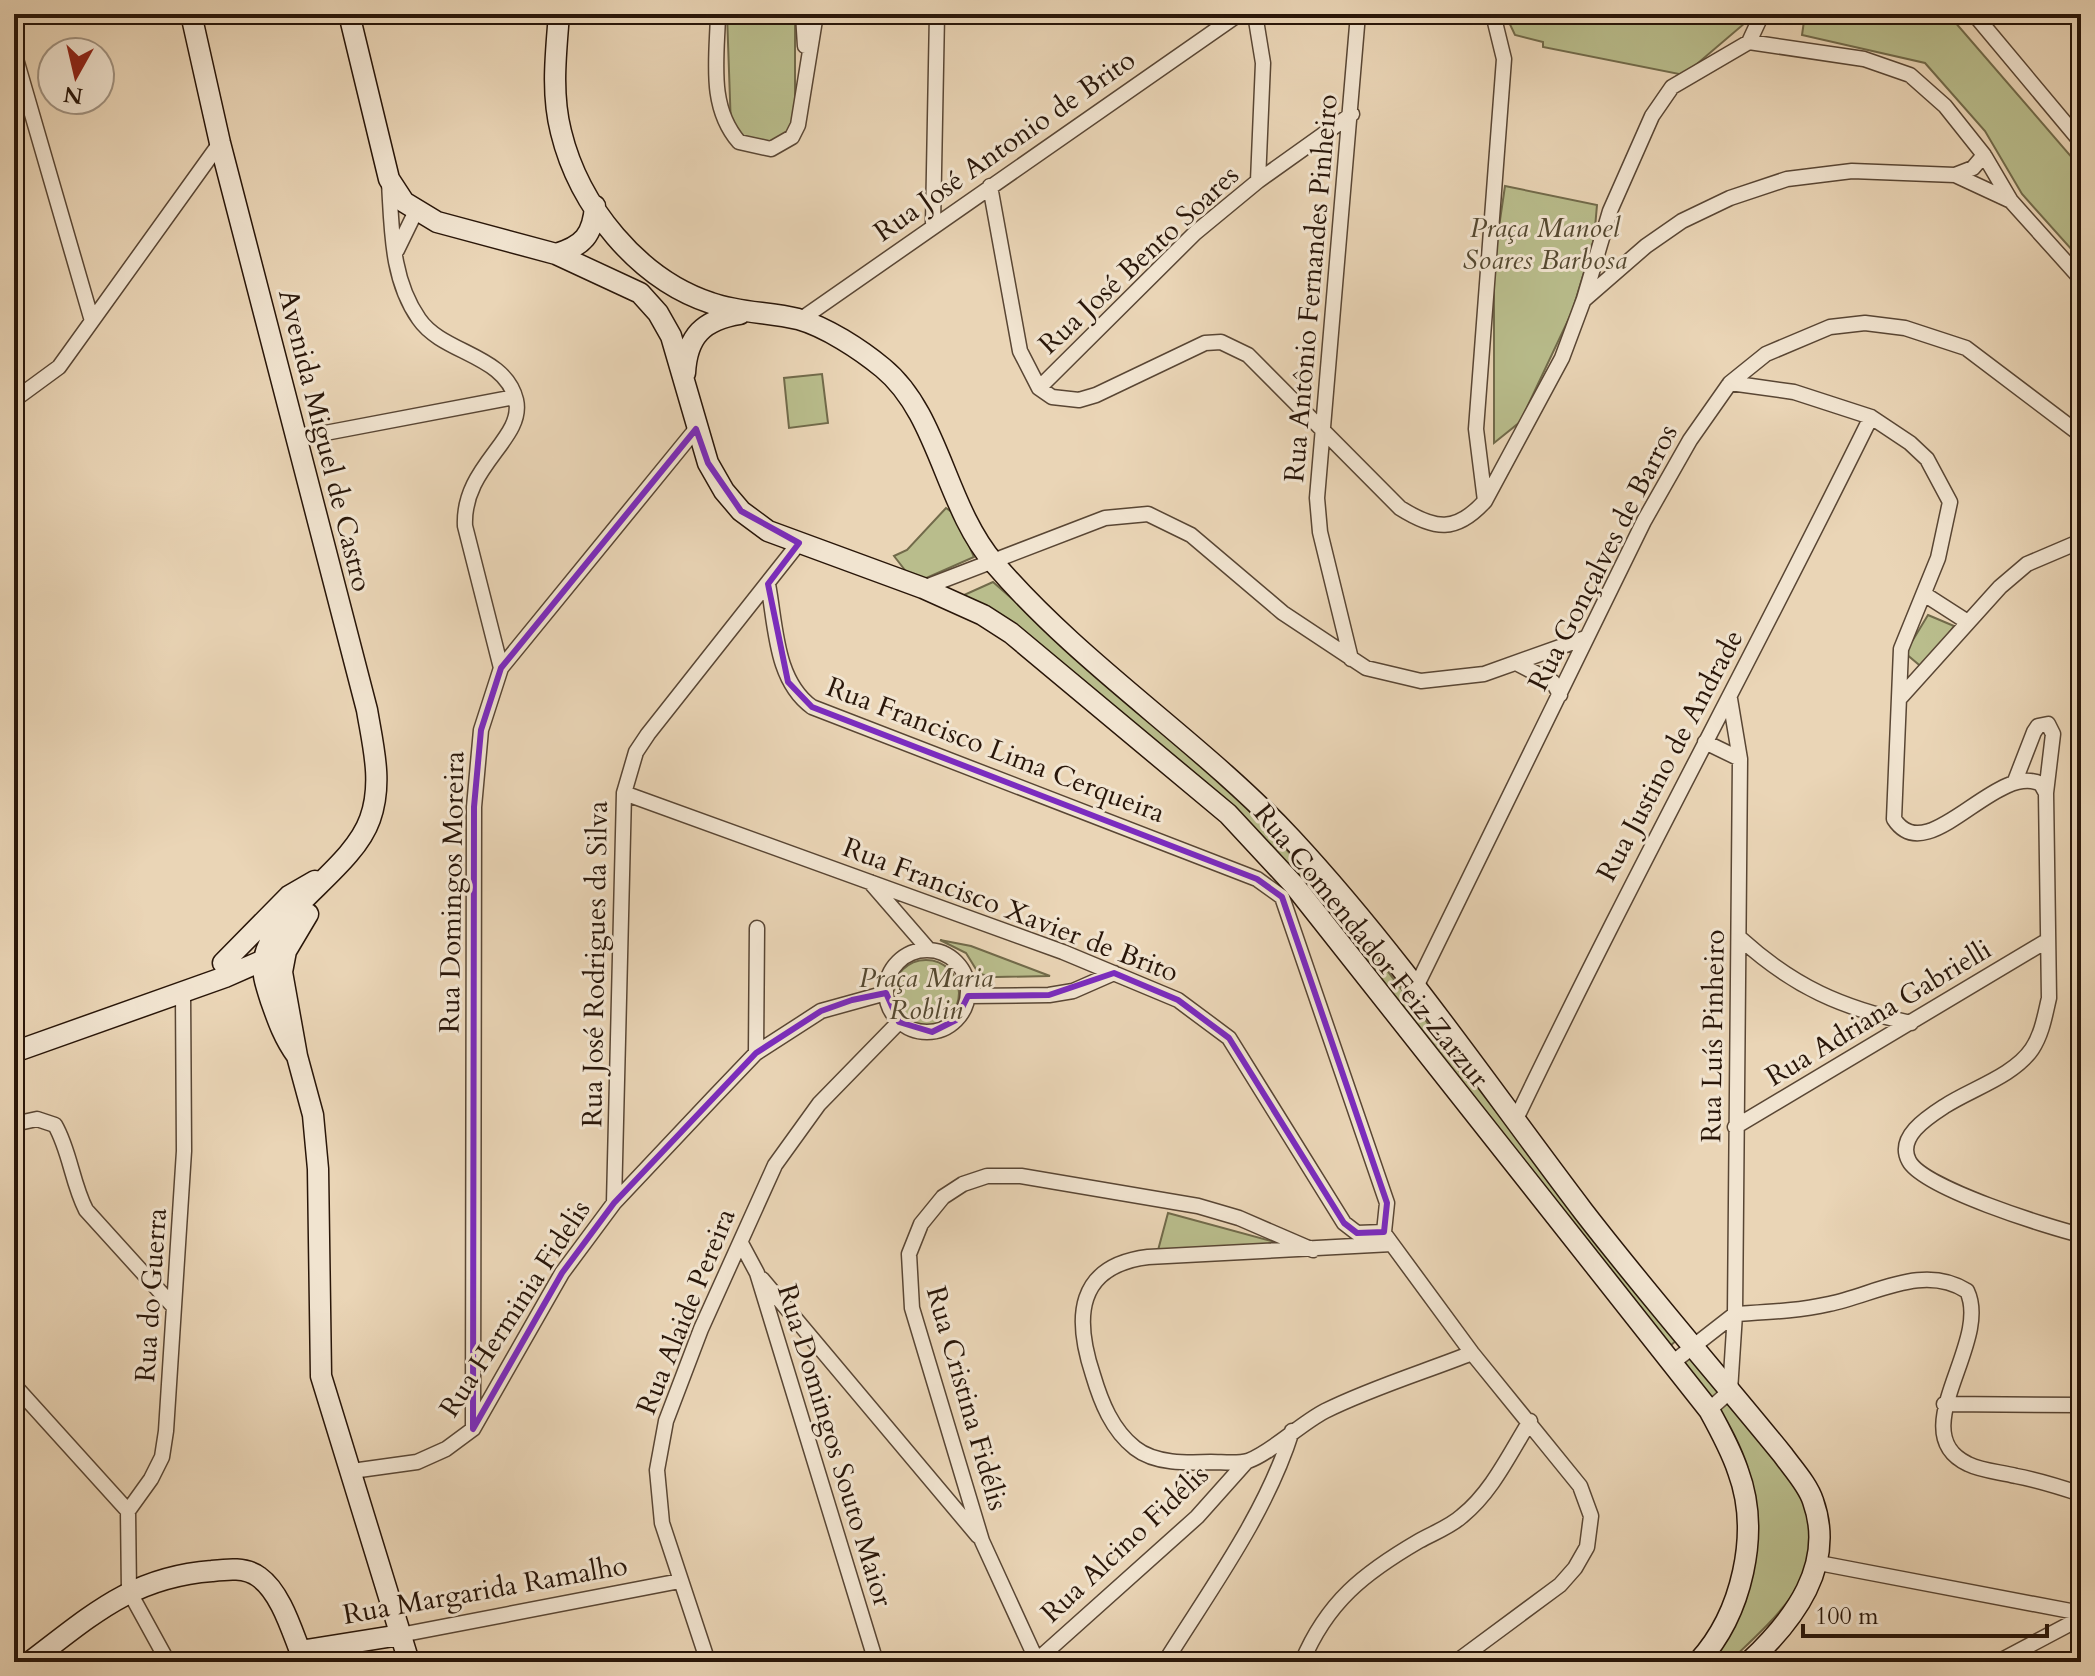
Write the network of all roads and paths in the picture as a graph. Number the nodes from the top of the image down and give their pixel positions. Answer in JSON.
{"nodes":[{"id":1,"x":191,"y":14,"type":"edge"},
{"id":2,"x":349,"y":14,"type":"edge"},
{"id":3,"x":559,"y":14,"type":"edge"},
{"id":4,"x":718,"y":14,"type":"edge"},
{"id":5,"x":803,"y":14,"type":"edge"},
{"id":6,"x":816,"y":14,"type":"edge"},
{"id":7,"x":937,"y":14,"type":"edge"},
{"id":8,"x":1239,"y":14,"type":"edge"},
{"id":9,"x":1255,"y":14,"type":"edge"},
{"id":10,"x":1358,"y":14,"type":"edge"},
{"id":11,"x":1493,"y":14,"type":"edge"},
{"id":12,"x":1762,"y":14,"type":"edge"},
{"id":13,"x":1974,"y":14,"type":"edge"},
{"id":14,"x":1749,"y":42,"type":"junction"},
{"id":15,"x":14,"y":52,"type":"edge"},
{"id":16,"x":807,"y":65,"type":"junction"},
{"id":17,"x":1352,"y":114,"type":"junction"},
{"id":18,"x":2081,"y":142,"type":"edge"},
{"id":19,"x":220,"y":143,"type":"junction"},
{"id":20,"x":1984,"y":155,"type":"junction"},
{"id":21,"x":1955,"y":175,"type":"junction"},
{"id":22,"x":389,"y":179,"type":"junction"},
{"id":23,"x":1258,"y":181,"type":"junction"},
{"id":24,"x":990,"y":186,"type":"junction"},
{"id":25,"x":2011,"y":201,"type":"junction"},
{"id":26,"x":595,"y":206,"type":"junction"},
{"id":27,"x":416,"y":211,"type":"junction"},
{"id":28,"x":933,"y":223,"type":"junction"},
{"id":29,"x":556,"y":254,"type":"junction"},
{"id":30,"x":394,"y":262,"type":"junction"},
{"id":31,"x":2081,"y":279,"type":"edge"},
{"id":32,"x":1584,"y":299,"type":"junction"},
{"id":33,"x":748,"y":313,"type":"junction"},
{"id":34,"x":800,"y":320,"type":"junction"},
{"id":35,"x":92,"y":321,"type":"junction"},
{"id":36,"x":684,"y":380,"type":"junction"},
{"id":37,"x":1730,"y":383,"type":"junction"},
{"id":38,"x":1039,"y":388,"type":"junction"},
{"id":39,"x":515,"y":397,"type":"junction"},
{"id":40,"x":14,"y":400,"type":"edge"},
{"id":41,"x":1871,"y":417,"type":"junction"},
{"id":42,"x":696,"y":429,"type":"junction"},
{"id":43,"x":1320,"y":430,"type":"junction"},
{"id":44,"x":2081,"y":435,"type":"edge"},
{"id":45,"x":299,"y":438,"type":"junction"},
{"id":46,"x":1485,"y":501,"type":"junction"},
{"id":47,"x":2081,"y":541,"type":"edge"},
{"id":48,"x":799,"y":543,"type":"junction"},
{"id":49,"x":992,"y":561,"type":"junction"},
{"id":50,"x":768,"y":584,"type":"junction"},
{"id":51,"x":923,"y":588,"type":"junction"},
{"id":52,"x":1924,"y":594,"type":"junction"},
{"id":53,"x":1966,"y":621,"type":"junction"},
{"id":54,"x":1585,"y":638,"type":"junction"},
{"id":55,"x":1351,"y":659,"type":"junction"},
{"id":56,"x":1518,"y":664,"type":"junction"},
{"id":57,"x":501,"y":668,"type":"junction"},
{"id":58,"x":1560,"y":695,"type":"junction"},
{"id":59,"x":1900,"y":698,"type":"junction"},
{"id":60,"x":1730,"y":699,"type":"junction"},
{"id":61,"x":1705,"y":742,"type":"junction"},
{"id":62,"x":1740,"y":759,"type":"junction"},
{"id":63,"x":2015,"y":781,"type":"junction"},
{"id":64,"x":624,"y":793,"type":"junction"},
{"id":65,"x":2046,"y":793,"type":"junction"},
{"id":66,"x":330,"y":874,"type":"junction"},
{"id":67,"x":870,"y":882,"type":"junction"},
{"id":68,"x":1288,"y":891,"type":"junction"},
{"id":69,"x":757,"y":928,"type":"dead end"},
{"id":70,"x":1741,"y":939,"type":"junction"},
{"id":71,"x":2048,"y":940,"type":"junction"},
{"id":72,"x":280,"y":944,"type":"junction"},
{"id":73,"x":929,"y":950,"type":"junction"},
{"id":74,"x":264,"y":959,"type":"junction"},
{"id":75,"x":223,"y":963,"type":"junction"},
{"id":76,"x":1114,"y":973,"type":"junction"},
{"id":77,"x":1415,"y":989,"type":"junction"},
{"id":78,"x":183,"y":992,"type":"junction"},
{"id":79,"x":886,"y":993,"type":"junction"},
{"id":80,"x":968,"y":996,"type":"junction"},
{"id":81,"x":899,"y":1022,"type":"junction"},
{"id":82,"x":1911,"y":1023,"type":"junction"},
{"id":83,"x":14,"y":1052,"type":"edge"},
{"id":84,"x":756,"y":1053,"type":"junction"},
{"id":85,"x":297,"y":1056,"type":"junction"},
{"id":86,"x":1516,"y":1119,"type":"junction"},
{"id":87,"x":14,"y":1124,"type":"edge"},
{"id":88,"x":1735,"y":1127,"type":"junction"},
{"id":89,"x":614,"y":1203,"type":"junction"},
{"id":90,"x":2081,"y":1235,"type":"edge"},
{"id":91,"x":1388,"y":1238,"type":"junction"},
{"id":92,"x":742,"y":1245,"type":"junction"},
{"id":93,"x":1313,"y":1250,"type":"junction"},
{"id":94,"x":757,"y":1273,"type":"junction"},
{"id":95,"x":173,"y":1306,"type":"junction"},
{"id":96,"x":1735,"y":1314,"type":"junction"},
{"id":97,"x":1694,"y":1345,"type":"junction"},
{"id":98,"x":1472,"y":1353,"type":"junction"},
{"id":99,"x":1672,"y":1363,"type":"junction"},
{"id":100,"x":14,"y":1385,"type":"edge"},
{"id":101,"x":1730,"y":1391,"type":"junction"},
{"id":102,"x":1944,"y":1404,"type":"junction"},
{"id":103,"x":2081,"y":1405,"type":"edge"},
{"id":104,"x":1709,"y":1410,"type":"junction"},
{"id":105,"x":1530,"y":1421,"type":"junction"},
{"id":106,"x":473,"y":1429,"type":"junction"},
{"id":107,"x":1292,"y":1431,"type":"junction"},
{"id":108,"x":1247,"y":1461,"type":"junction"},
{"id":109,"x":352,"y":1471,"type":"junction"},
{"id":110,"x":2081,"y":1494,"type":"edge"},
{"id":111,"x":128,"y":1511,"type":"junction"},
{"id":112,"x":982,"y":1541,"type":"junction"},
{"id":113,"x":1819,"y":1563,"type":"junction"},
{"id":114,"x":680,"y":1581,"type":"junction"},
{"id":115,"x":129,"y":1591,"type":"junction"},
{"id":116,"x":2081,"y":1615,"type":"edge"},
{"id":117,"x":400,"y":1635,"type":"junction"},
{"id":118,"x":1036,"y":1661,"type":"edge"},
{"id":119,"x":30,"y":1662,"type":"edge"},
{"id":120,"x":168,"y":1662,"type":"edge"},
{"id":121,"x":409,"y":1662,"type":"edge"},
{"id":122,"x":708,"y":1662,"type":"edge"},
{"id":123,"x":876,"y":1662,"type":"edge"},
{"id":124,"x":1165,"y":1662,"type":"edge"},
{"id":125,"x":1302,"y":1662,"type":"edge"},
{"id":126,"x":1456,"y":1662,"type":"edge"},
{"id":127,"x":1698,"y":1662,"type":"edge"},
{"id":128,"x":1749,"y":1662,"type":"edge"},
{"id":129,"x":1998,"y":1662,"type":"edge"}],
"edges":[{"from":1,"to":19,"type":"main road","name":"Avenida Miguel de Castro"},
{"from":2,"to":22,"type":"main road","name":"Rua Comendador Feiz Zarzur"},
{"from":3,"to":26,"type":"main road","name":"Rua Comendador Feiz Zarzur"},
{"from":4,"to":16,"type":"street"},
{"from":5,"to":16,"type":"street"},
{"from":6,"to":16,"type":"street"},
{"from":7,"to":28,"type":"street"},
{"from":8,"to":24,"type":"street","name":"Rua José Antonio de Brito"},
{"from":9,"to":23,"type":"street"},
{"from":10,"to":17,"type":"street","name":"Rua Antônio Fernandes Pinheiro"},
{"from":11,"to":46,"type":"street"},
{"from":12,"to":14,"type":"street"},
{"from":13,"to":18,"type":"street"},
{"from":14,"to":20,"type":"street"},
{"from":14,"to":32,"type":"street"},
{"from":15,"to":35,"type":"street"},
{"from":17,"to":23,"type":"street","name":"Rua José Bento Soares"},
{"from":17,"to":43,"type":"street","name":"Rua Antônio Fernandes Pinheiro"},
{"from":19,"to":35,"type":"street"},
{"from":19,"to":45,"type":"main road","name":"Avenida Miguel de Castro"},
{"from":20,"to":21,"type":"street"},
{"from":20,"to":25,"type":"street"},
{"from":21,"to":25,"type":"street"},
{"from":21,"to":32,"type":"street"},
{"from":22,"to":27,"type":"main road","name":"Rua Comendador Feiz Zarzur"},
{"from":22,"to":30,"type":"street"},
{"from":23,"to":38,"type":"street","name":"Rua José Bento Soares"},
{"from":24,"to":28,"type":"street","name":"Rua José Antonio de Brito"},
{"from":24,"to":38,"type":"street"},
{"from":25,"to":31,"type":"street"},
{"from":26,"to":29,"type":"main road"},
{"from":26,"to":33,"type":"main road","name":"Rua Comendador Feiz Zarzur"},
{"from":27,"to":29,"type":"main road","name":"Rua Comendador Feiz Zarzur"},
{"from":27,"to":30,"type":"street"},
{"from":28,"to":34,"type":"street","name":"Rua José Antonio de Brito"},
{"from":29,"to":36,"type":"main road","name":"Rua Comendador Feiz Zarzur"},
{"from":30,"to":39,"type":"street"},
{"from":32,"to":46,"type":"street"},
{"from":33,"to":34,"type":"main road","name":"Rua Comendador Feiz Zarzur"},
{"from":33,"to":36,"type":"main road"},
{"from":34,"to":49,"type":"main road","name":"Rua Comendador Feiz Zarzur"},
{"from":35,"to":40,"type":"street"},
{"from":36,"to":42,"type":"main road","name":"Rua Comendador Feiz Zarzur"},
{"from":37,"to":41,"type":"street"},
{"from":37,"to":44,"type":"street","name":"Rua Gonçalves de Barros"},
{"from":37,"to":54,"type":"street","name":"Rua Gonçalves de Barros"},
{"from":38,"to":43,"type":"street"},
{"from":39,"to":45,"type":"street"},
{"from":39,"to":57,"type":"street"},
{"from":41,"to":52,"type":"street"},
{"from":41,"to":60,"type":"street","name":"Rua Justino de Andrade"},
{"from":42,"to":48,"type":"main road","name":"Rua Comendador Feiz Zarzur"},
{"from":42,"to":57,"type":"street","name":"Rua Domingos Moreira"},
{"from":43,"to":46,"type":"street"},
{"from":43,"to":55,"type":"street","name":"Rua Antônio Fernandes Pinheiro"},
{"from":45,"to":66,"type":"main road","name":"Avenida Miguel de Castro"},
{"from":47,"to":53,"type":"street"},
{"from":48,"to":50,"type":"street","name":"Rua José Rodrigues da Silva"},
{"from":48,"to":51,"type":"main road","name":"Rua Comendador Feiz Zarzur"},
{"from":49,"to":51,"type":"street"},
{"from":49,"to":55,"type":"street"},
{"from":49,"to":77,"type":"main road","name":"Rua Comendador Feiz Zarzur"},
{"from":50,"to":64,"type":"street","name":"Rua José Rodrigues da Silva"},
{"from":50,"to":68,"type":"street","name":"Rua Francisco Lima Cerqueira"},
{"from":51,"to":68,"type":"main road","name":"Rua Comendador Feiz Zarzur"},
{"from":52,"to":53,"type":"street"},
{"from":52,"to":59,"type":"street"},
{"from":53,"to":59,"type":"street"},
{"from":54,"to":56,"type":"street"},
{"from":54,"to":58,"type":"street","name":"Rua Gonçalves de Barros"},
{"from":55,"to":56,"type":"street"},
{"from":56,"to":58,"type":"street"},
{"from":57,"to":106,"type":"street","name":"Rua Domingos Moreira"},
{"from":58,"to":77,"type":"street","name":"Rua Gonçalves de Barros"},
{"from":59,"to":63,"type":"street"},
{"from":60,"to":61,"type":"street","name":"Rua Justino de Andrade"},
{"from":60,"to":62,"type":"street","name":"Rua Luís Pinheiro"},
{"from":61,"to":62,"type":"street"},
{"from":61,"to":86,"type":"street","name":"Rua Justino de Andrade"},
{"from":62,"to":70,"type":"street","name":"Rua Luís Pinheiro"},
{"from":63,"to":65,"type":"street"},
{"from":63,"to":65,"type":"street"},
{"from":64,"to":67,"type":"street","name":"Rua Francisco Xavier de Brito"},
{"from":64,"to":89,"type":"street","name":"Rua José Rodrigues da Silva"},
{"from":65,"to":71,"type":"street"},
{"from":66,"to":72,"type":"main road","name":"Avenida Miguel de Castro"},
{"from":66,"to":72,"type":"main road","name":"Avenida Miguel de Castro"},
{"from":66,"to":75,"type":"main road"},
{"from":67,"to":73,"type":"street"},
{"from":67,"to":76,"type":"street","name":"Rua Francisco Xavier de Brito"},
{"from":68,"to":91,"type":"street"},
{"from":68,"to":99,"type":"main road","name":"Rua Comendador Feiz Zarzur"},
{"from":69,"to":84,"type":"street"},
{"from":70,"to":82,"type":"street"},
{"from":70,"to":88,"type":"street","name":"Rua Luís Pinheiro"},
{"from":71,"to":82,"type":"street","name":"Rua Adriana Gabrielli"},
{"from":71,"to":90,"type":"street"},
{"from":72,"to":74,"type":"main road"},
{"from":72,"to":75,"type":"main road"},
{"from":72,"to":85,"type":"main road","name":"Avenida Miguel de Castro"},
{"from":73,"to":79,"type":"street"},
{"from":73,"to":80,"type":"street"},
{"from":74,"to":78,"type":"main road"},
{"from":74,"to":85,"type":"main road","name":"Avenida Miguel de Castro"},
{"from":75,"to":78,"type":"main road"},
{"from":76,"to":80,"type":"street"},
{"from":76,"to":91,"type":"street","name":"Rua Francisco Xavier de Brito"},
{"from":77,"to":86,"type":"main road","name":"Rua Comendador Feiz Zarzur"},
{"from":78,"to":83,"type":"main road"},
{"from":78,"to":95,"type":"street","name":"Rua do Guerra"},
{"from":79,"to":81,"type":"street"},
{"from":79,"to":84,"type":"street","name":"Rua Herminia Fidelis"},
{"from":80,"to":81,"type":"street"},
{"from":81,"to":92,"type":"street","name":"Rua Alaide Pereira"},
{"from":82,"to":88,"type":"street","name":"Rua Adriana Gabrielli"},
{"from":84,"to":89,"type":"street","name":"Rua Herminia Fidelis"},
{"from":85,"to":109,"type":"main road","name":"Avenida Miguel de Castro"},
{"from":86,"to":97,"type":"main road","name":"Rua Comendador Feiz Zarzur"},
{"from":87,"to":95,"type":"street"},
{"from":88,"to":96,"type":"street","name":"Rua Luís Pinheiro"},
{"from":89,"to":106,"type":"street","name":"Rua Herminia Fidelis"},
{"from":91,"to":93,"type":"street"},
{"from":91,"to":98,"type":"street"},
{"from":92,"to":94,"type":"street","name":"Rua Domingos Souto Maior"},
{"from":92,"to":114,"type":"street","name":"Rua Alaide Pereira"},
{"from":93,"to":108,"type":"street"},
{"from":93,"to":112,"type":"street","name":"Rua Cristina Fidélis"},
{"from":94,"to":112,"type":"street"},
{"from":94,"to":123,"type":"street","name":"Rua Domingos Souto Maior"},
{"from":95,"to":111,"type":"street","name":"Rua do Guerra"},
{"from":96,"to":97,"type":"street"},
{"from":96,"to":101,"type":"street","name":"Rua Luís Pinheiro"},
{"from":96,"to":102,"type":"street"},
{"from":97,"to":99,"type":"street"},
{"from":97,"to":101,"type":"main road","name":"Rua Comendador Feiz Zarzur"},
{"from":98,"to":105,"type":"street"},
{"from":98,"to":107,"type":"street","name":"Rua Alcino Fidélis"},
{"from":99,"to":104,"type":"main road","name":"Rua Comendador Feiz Zarzur"},
{"from":100,"to":111,"type":"street"},
{"from":101,"to":104,"type":"street"},
{"from":101,"to":113,"type":"main road","name":"Rua Comendador Feiz Zarzur"},
{"from":102,"to":103,"type":"street"},
{"from":102,"to":110,"type":"street"},
{"from":104,"to":127,"type":"main road","name":"Rua Comendador Feiz Zarzur"},
{"from":105,"to":125,"type":"street"},
{"from":105,"to":126,"type":"street"},
{"from":106,"to":109,"type":"street","name":"Rua Herminia Fidelis"},
{"from":107,"to":108,"type":"street","name":"Rua Alcino Fidélis"},
{"from":107,"to":124,"type":"street"},
{"from":108,"to":118,"type":"street","name":"Rua Alcino Fidélis"},
{"from":109,"to":117,"type":"main road","name":"Avenida Miguel de Castro"},
{"from":111,"to":115,"type":"street"},
{"from":112,"to":118,"type":"street","name":"Rua Cristina Fidélis"},
{"from":113,"to":116,"type":"street"},
{"from":113,"to":128,"type":"main road","name":"Rua Comendador Feiz Zarzur"},
{"from":114,"to":117,"type":"street","name":"Rua Margarida Ramalho"},
{"from":114,"to":122,"type":"street","name":"Rua Alaide Pereira"},
{"from":115,"to":117,"type":"main road","name":"Rua Margarida Ramalho"},
{"from":115,"to":119,"type":"main road"},
{"from":115,"to":120,"type":"street"},
{"from":116,"to":129,"type":"street"},
{"from":117,"to":121,"type":"main road","name":"Avenida Miguel de Castro"}]}
